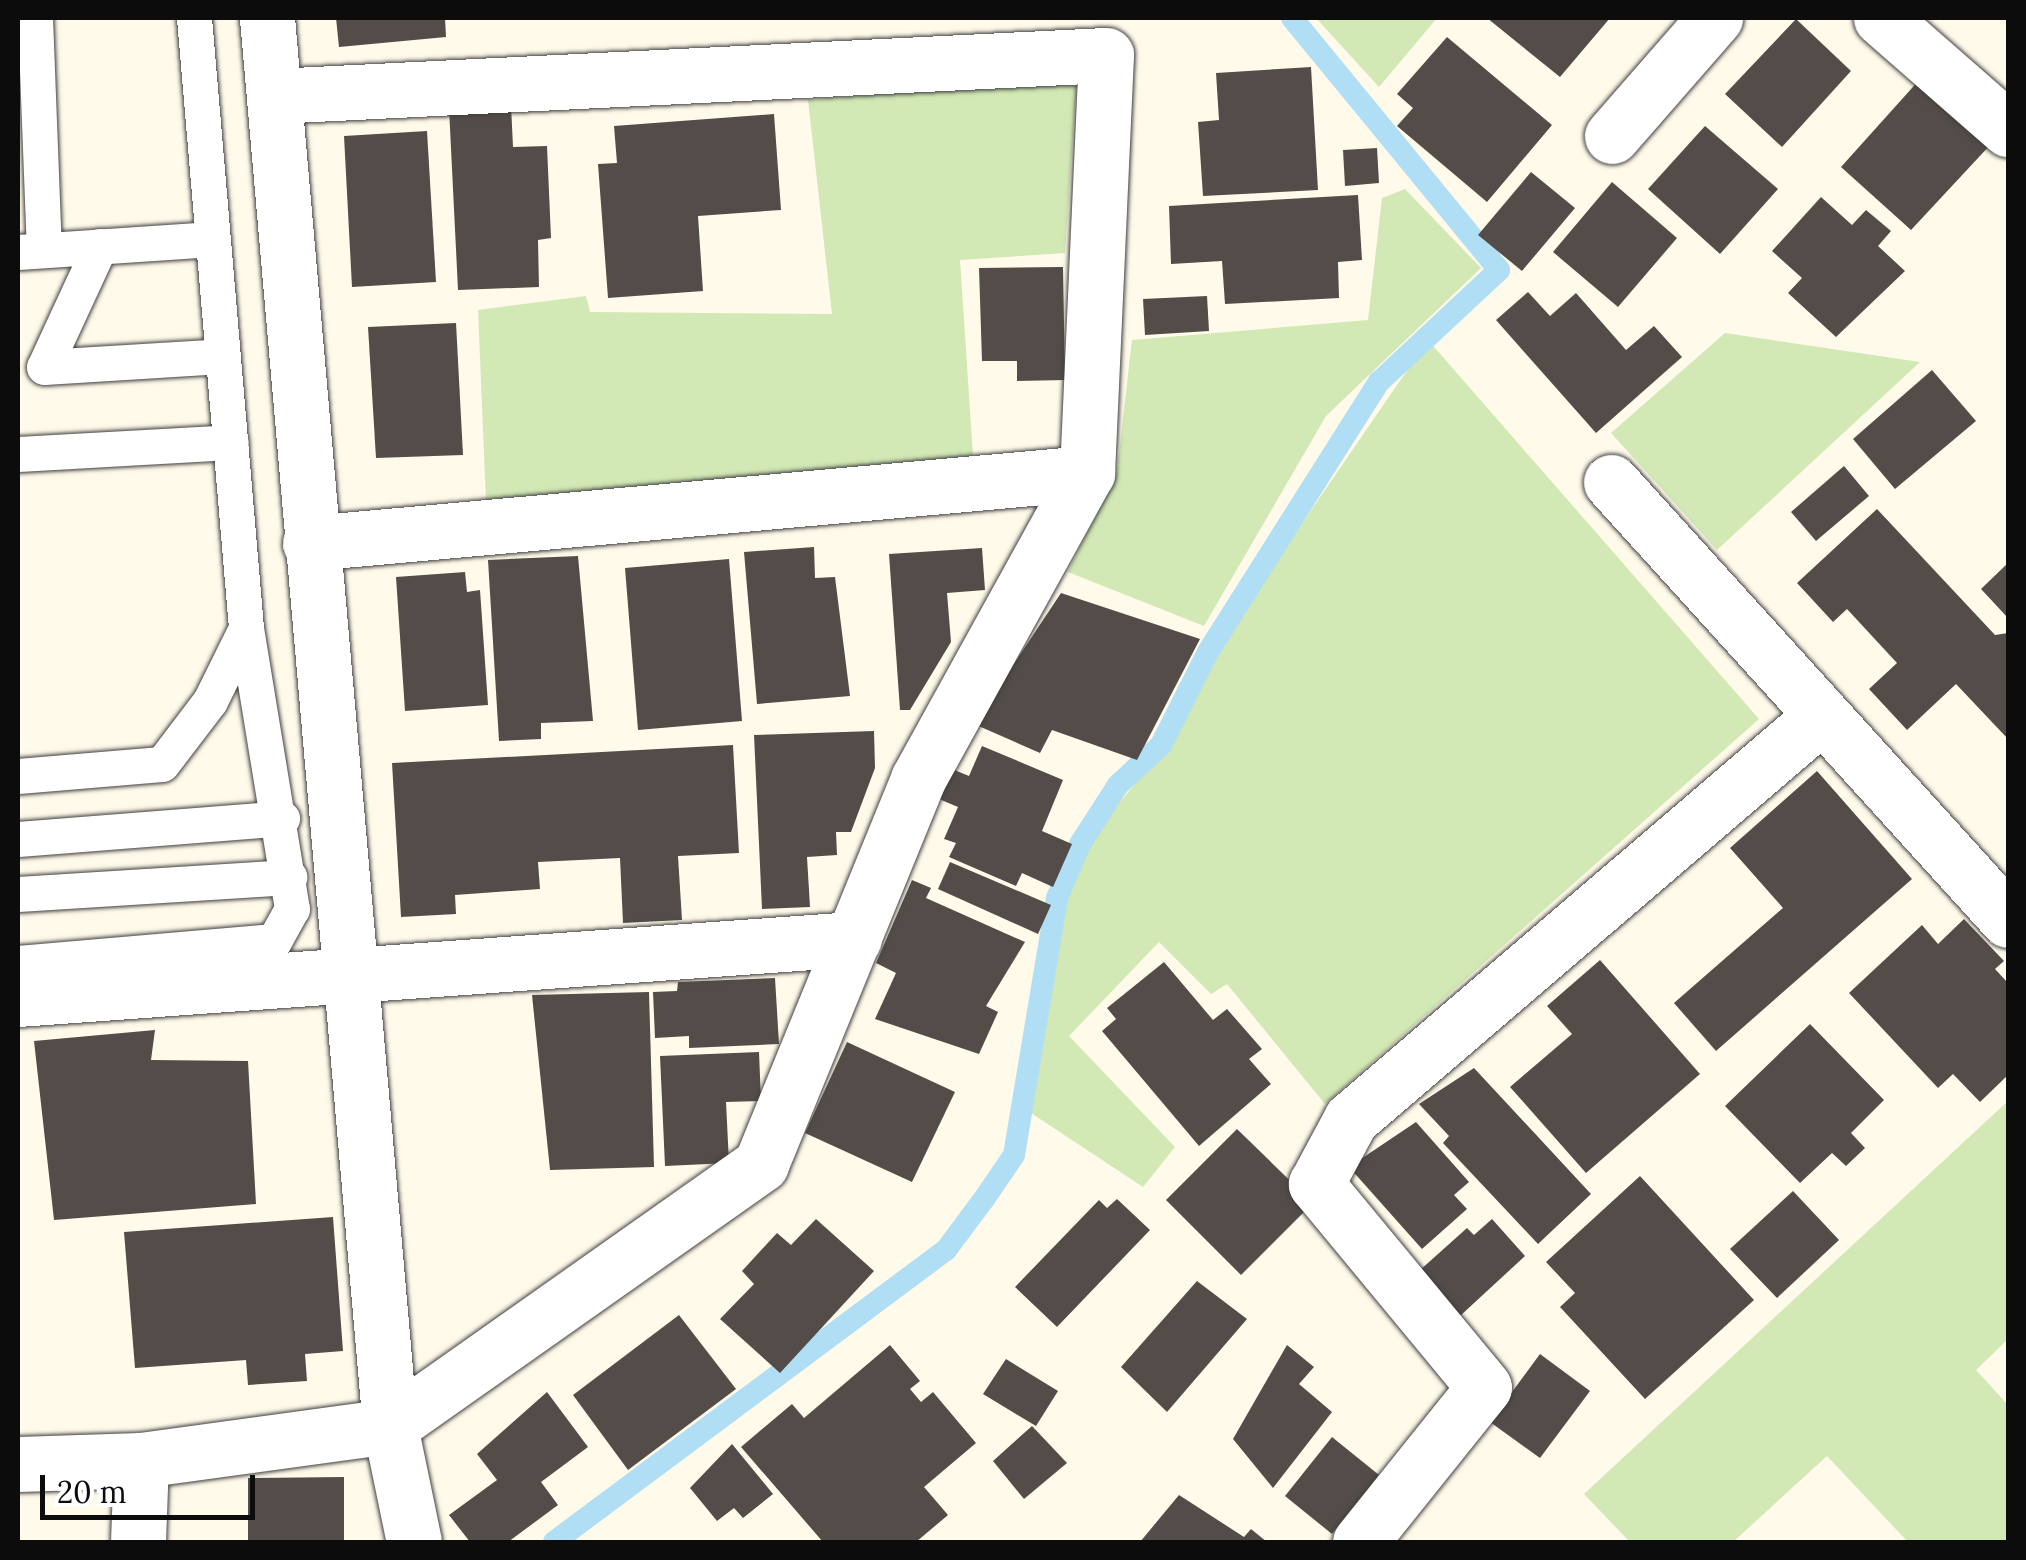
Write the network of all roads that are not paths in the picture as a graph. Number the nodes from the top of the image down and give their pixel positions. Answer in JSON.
{"nodes":[{"id":1,"x":35,"y":18,"type":"edge"},
{"id":2,"x":194,"y":18,"type":"edge"},
{"id":3,"x":267,"y":18,"type":"edge"},
{"id":4,"x":1716,"y":18,"type":"edge"},
{"id":5,"x":1881,"y":18,"type":"edge"},
{"id":6,"x":274,"y":96,"type":"junction"},
{"id":7,"x":28,"y":120,"type":"edge"},
{"id":8,"x":2008,"y":129,"type":"edge"},
{"id":9,"x":1612,"y":136,"type":"dead end"},
{"id":10,"x":213,"y":239,"type":"junction"},
{"id":11,"x":100,"y":246,"type":"junction"},
{"id":12,"x":31,"y":251,"type":"edge"},
{"id":13,"x":222,"y":356,"type":"junction"},
{"id":14,"x":231,"y":442,"type":"junction"},
{"id":15,"x":18,"y":454,"type":"edge"},
{"id":16,"x":1087,"y":473,"type":"junction"},
{"id":17,"x":1611,"y":482,"type":"dead end"},
{"id":18,"x":310,"y":543,"type":"junction"},
{"id":19,"x":246,"y":628,"type":"junction"},
{"id":20,"x":1820,"y":718,"type":"junction"},
{"id":21,"x":18,"y":776,"type":"edge"},
{"id":22,"x":282,"y":818,"type":"junction"},
{"id":23,"x":18,"y":839,"type":"edge"},
{"id":24,"x":288,"y":877,"type":"junction"},
{"id":25,"x":18,"y":894,"type":"edge"},
{"id":26,"x":2008,"y":920,"type":"edge"},
{"id":27,"x":854,"y":940,"type":"junction"},
{"id":28,"x":18,"y":963,"type":"edge"},
{"id":29,"x":350,"y":969,"type":"junction"},
{"id":30,"x":18,"y":999,"type":"edge"},
{"id":31,"x":390,"y":1426,"type":"junction"},
{"id":32,"x":142,"y":1460,"type":"junction"},
{"id":33,"x":18,"y":1464,"type":"edge"},
{"id":34,"x":138,"y":1542,"type":"edge"},
{"id":35,"x":414,"y":1542,"type":"edge"},
{"id":36,"x":1360,"y":1542,"type":"edge"}],
"edges":[{"from":1,"to":7,"type":"lane"},
{"from":2,"to":10,"type":"lane"},
{"from":3,"to":6,"type":"street"},
{"from":4,"to":9,"type":"street"},
{"from":5,"to":8,"type":"street"},
{"from":6,"to":16,"type":"street"},
{"from":6,"to":18,"type":"street"},
{"from":7,"to":12,"type":"lane"},
{"from":10,"to":11,"type":"lane"},
{"from":10,"to":13,"type":"lane"},
{"from":11,"to":12,"type":"lane"},
{"from":11,"to":13,"type":"lane"},
{"from":13,"to":14,"type":"lane"},
{"from":14,"to":15,"type":"lane"},
{"from":14,"to":19,"type":"lane"},
{"from":16,"to":18,"type":"street"},
{"from":16,"to":27,"type":"street"},
{"from":17,"to":20,"type":"street"},
{"from":18,"to":29,"type":"street"},
{"from":19,"to":21,"type":"lane"},
{"from":19,"to":22,"type":"lane"},
{"from":20,"to":26,"type":"street"},
{"from":20,"to":36,"type":"street"},
{"from":22,"to":23,"type":"lane"},
{"from":22,"to":24,"type":"lane"},
{"from":24,"to":25,"type":"lane"},
{"from":24,"to":28,"type":"lane"},
{"from":27,"to":29,"type":"street"},
{"from":27,"to":31,"type":"street"},
{"from":29,"to":30,"type":"street"},
{"from":29,"to":31,"type":"street"},
{"from":31,"to":32,"type":"street"},
{"from":31,"to":35,"type":"street"},
{"from":32,"to":33,"type":"street"},
{"from":32,"to":34,"type":"street"}]}
